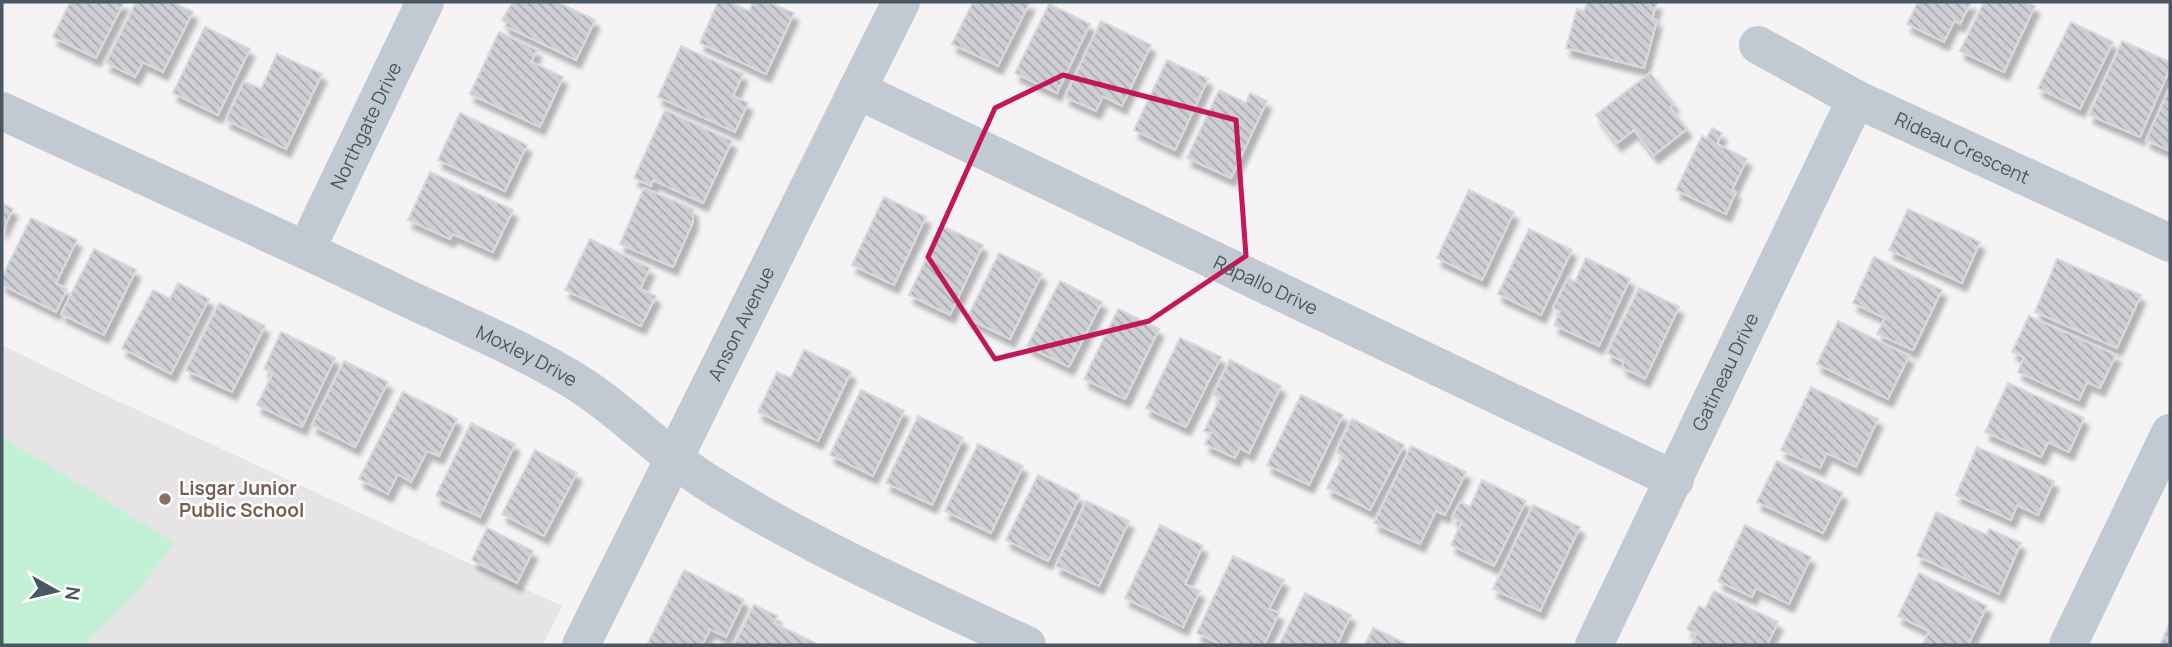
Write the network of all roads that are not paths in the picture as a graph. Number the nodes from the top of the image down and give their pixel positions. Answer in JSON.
{"nodes":[{"id":1,"x":425,"y":2,"type":"edge"},
{"id":2,"x":901,"y":2,"type":"edge"},
{"id":3,"x":1758,"y":45,"type":"dead end"},
{"id":4,"x":857,"y":90,"type":"junction"},
{"id":5,"x":1856,"y":99,"type":"junction"},
{"id":6,"x":2,"y":111,"type":"edge"},
{"id":7,"x":2170,"y":243,"type":"edge"},
{"id":8,"x":306,"y":250,"type":"junction"},
{"id":9,"x":2170,"y":433,"type":"edge"},
{"id":10,"x":675,"y":457,"type":"junction"},
{"id":11,"x":1675,"y":480,"type":"junction"},
{"id":12,"x":581,"y":645,"type":"edge"},
{"id":13,"x":1027,"y":645,"type":"edge"},
{"id":14,"x":1594,"y":645,"type":"edge"},
{"id":15,"x":2068,"y":645,"type":"edge"}],
"edges":[{"from":1,"to":8,"type":"street","name":"Northgate Drive"},
{"from":2,"to":4,"type":"street","name":"Anson Avenue"},
{"from":3,"to":5,"type":"street","name":"Rideau Crescent"},
{"from":4,"to":10,"type":"street","name":"Anson Avenue"},
{"from":4,"to":11,"type":"street","name":"Rapallo Drive"},
{"from":5,"to":7,"type":"street","name":"Rideau Crescent"},
{"from":5,"to":11,"type":"street","name":"Gatineau Drive"},
{"from":6,"to":8,"type":"street","name":"Moxley Drive"},
{"from":8,"to":10,"type":"street","name":"Moxley Drive"},
{"from":9,"to":15,"type":"street"},
{"from":10,"to":12,"type":"street","name":"Anson Avenue"},
{"from":10,"to":13,"type":"street","name":"Moxley Drive"},
{"from":11,"to":14,"type":"street","name":"Gatineau Drive"}]}
